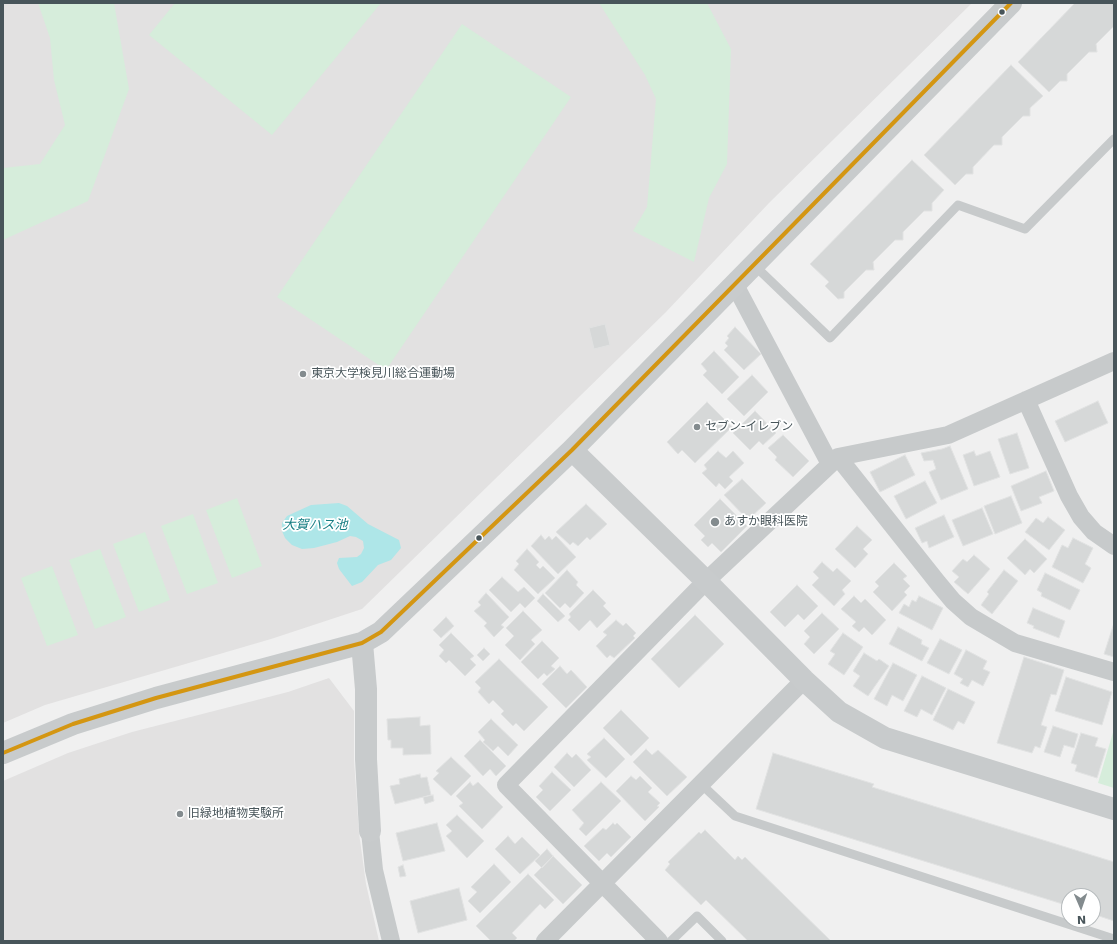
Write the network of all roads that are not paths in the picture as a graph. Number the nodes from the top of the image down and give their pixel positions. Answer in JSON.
{"nodes":[{"id":1,"x":1011,"y":3,"type":"edge"},
{"id":2,"x":1114,"y":139,"type":"edge"},
{"id":3,"x":754,"y":266,"type":"junction"},
{"id":4,"x":735,"y":285,"type":"junction"},
{"id":5,"x":1114,"y":361,"type":"edge"},
{"id":6,"x":1026,"y":400,"type":"junction"},
{"id":7,"x":572,"y":450,"type":"junction"},
{"id":8,"x":834,"y":460,"type":"junction"},
{"id":9,"x":1114,"y":546,"type":"edge"},
{"id":10,"x":706,"y":580,"type":"junction"},
{"id":11,"x":362,"y":643,"type":"junction"},
{"id":12,"x":1114,"y":672,"type":"edge"},
{"id":13,"x":804,"y":680,"type":"junction"},
{"id":14,"x":3,"y":753,"type":"edge"},
{"id":15,"x":701,"y":784,"type":"junction"},
{"id":16,"x":1114,"y":809,"type":"edge"},
{"id":17,"x":370,"y":831,"type":"joint"},
{"id":18,"x":602,"y":884,"type":"junction"},
{"id":19,"x":1114,"y":939,"type":"edge"},
{"id":20,"x":391,"y":941,"type":"edge"},
{"id":21,"x":545,"y":941,"type":"edge"},
{"id":22,"x":659,"y":941,"type":"edge"},
{"id":23,"x":671,"y":941,"type":"edge"},
{"id":24,"x":722,"y":941,"type":"edge"}],
"edges":[{"from":1,"to":3,"type":"street"},
{"from":2,"to":3,"type":"lane"},
{"from":3,"to":4,"type":"street"},
{"from":4,"to":7,"type":"street"},
{"from":4,"to":8,"type":"street"},
{"from":5,"to":6,"type":"street"},
{"from":6,"to":8,"type":"street"},
{"from":6,"to":9,"type":"street"},
{"from":7,"to":10,"type":"street"},
{"from":7,"to":11,"type":"street"},
{"from":8,"to":10,"type":"street"},
{"from":8,"to":12,"type":"street"},
{"from":10,"to":13,"type":"street"},
{"from":10,"to":18,"type":"street"},
{"from":11,"to":14,"type":"street"},
{"from":11,"to":17,"type":"street"},
{"from":13,"to":15,"type":"street"},
{"from":13,"to":16,"type":"street"},
{"from":15,"to":18,"type":"street"},
{"from":15,"to":19,"type":"lane"},
{"from":17,"to":20,"type":"street"},
{"from":18,"to":21,"type":"street"},
{"from":18,"to":22,"type":"street"},
{"from":23,"to":24,"type":"lane"}]}
